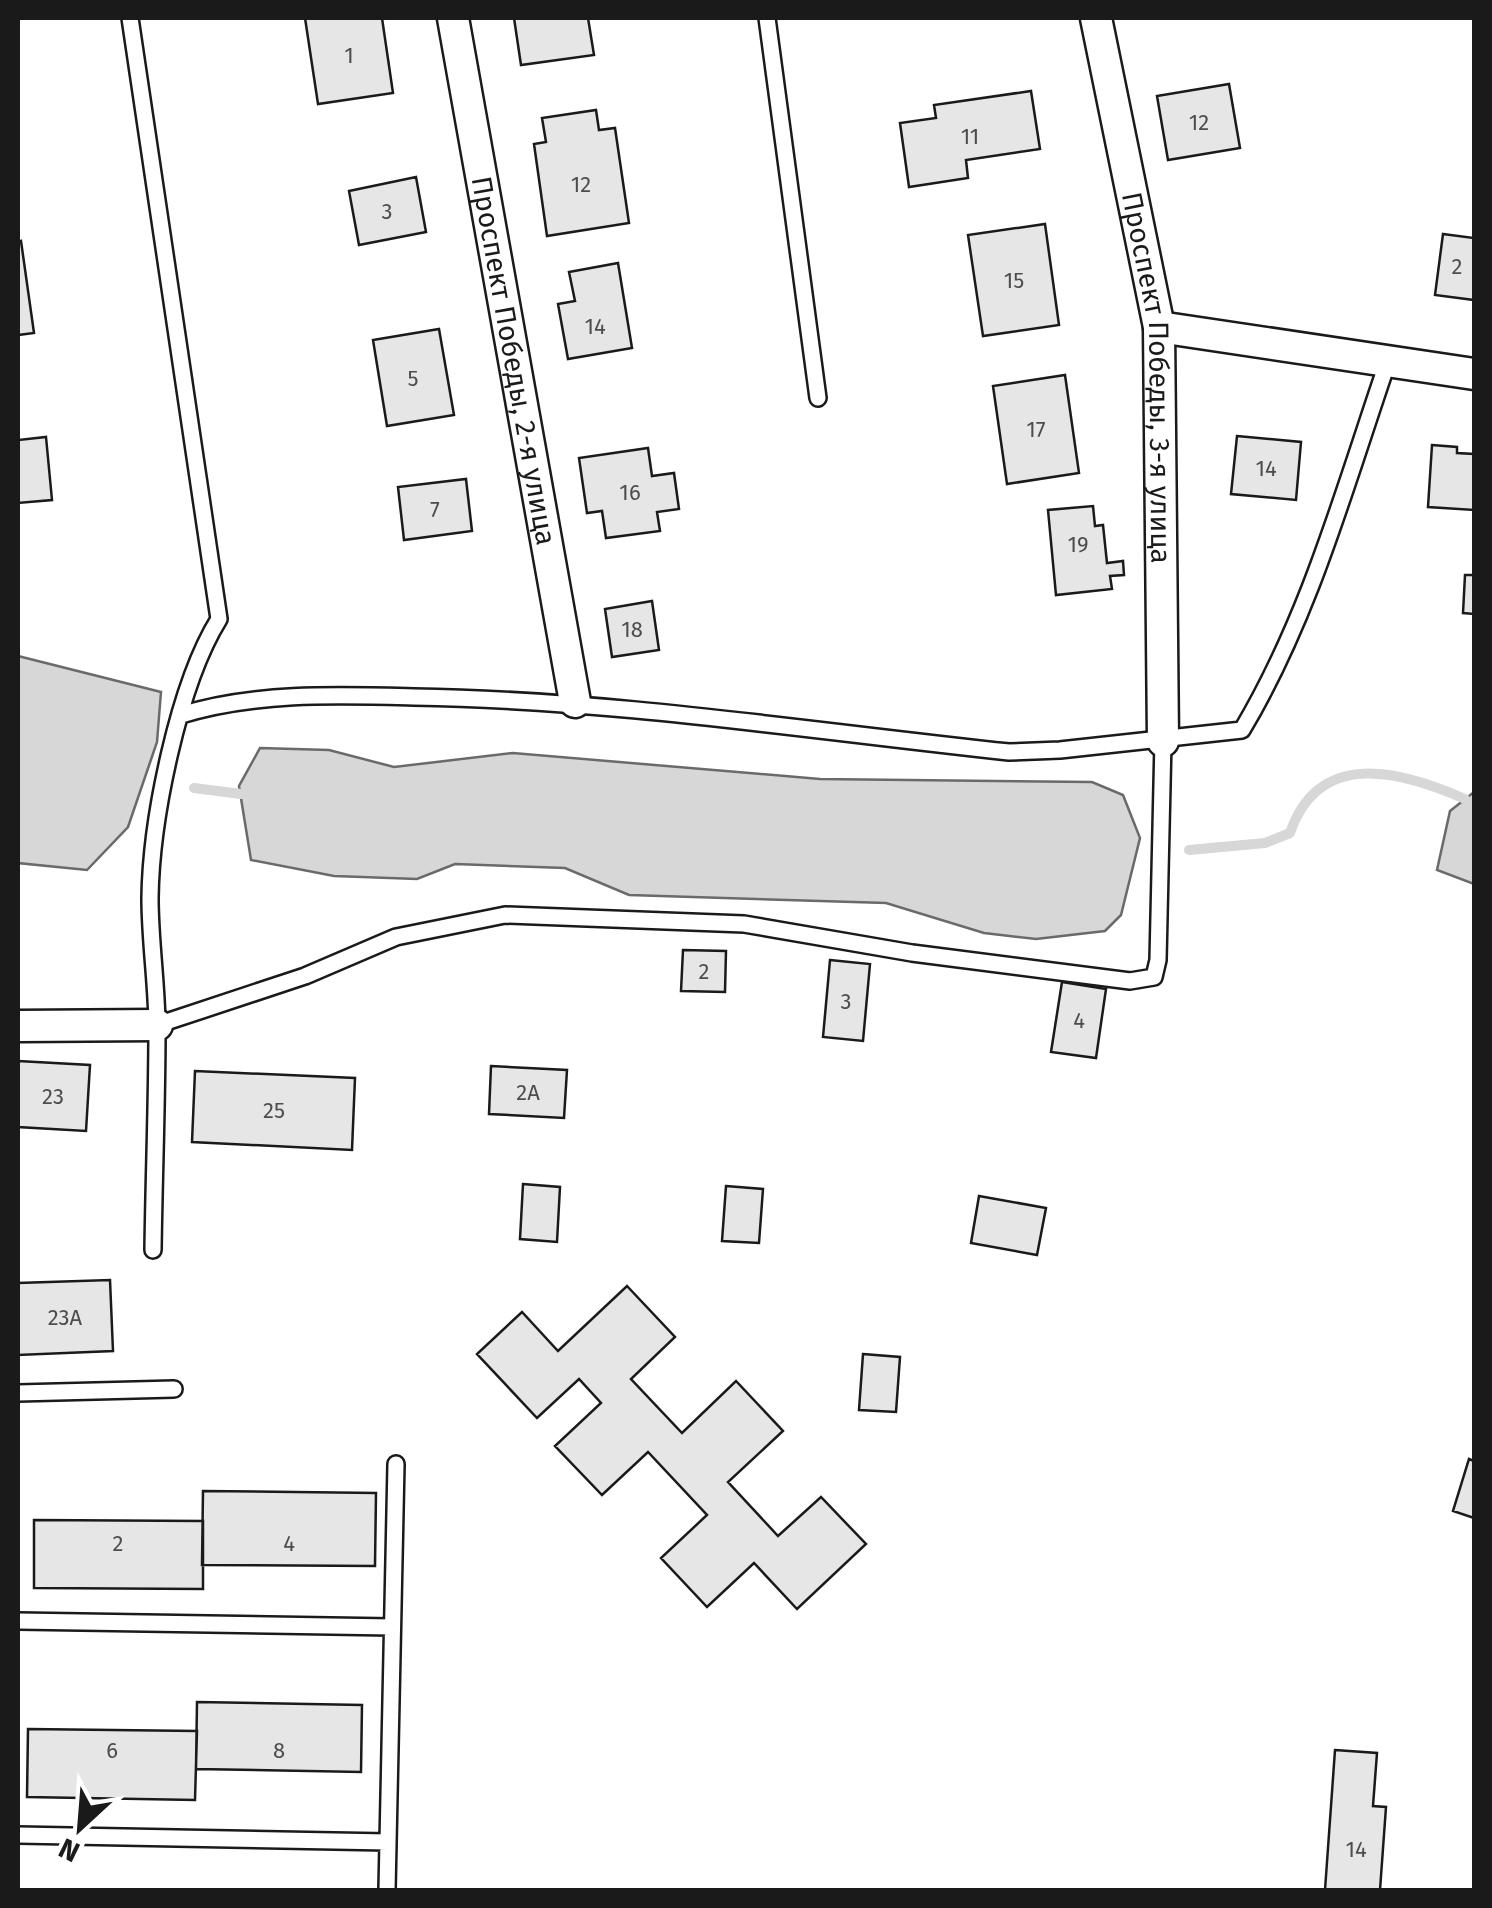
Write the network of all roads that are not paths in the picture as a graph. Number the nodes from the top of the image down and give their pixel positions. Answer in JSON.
{"nodes":[{"id":1,"x":130,"y":18,"type":"edge"},
{"id":2,"x":453,"y":18,"type":"edge"},
{"id":3,"x":766,"y":18,"type":"edge"},
{"id":4,"x":1096,"y":18,"type":"edge"},
{"id":5,"x":1159,"y":328,"type":"junction"},
{"id":6,"x":1388,"y":361,"type":"junction"},
{"id":7,"x":1474,"y":374,"type":"edge"},
{"id":8,"x":818,"y":398,"type":"dead end"},
{"id":9,"x":575,"y":702,"type":"junction"},
{"id":10,"x":181,"y":715,"type":"junction"},
{"id":11,"x":1164,"y":741,"type":"junction"},
{"id":12,"x":157,"y":1025,"type":"junction"},
{"id":13,"x":18,"y":1026,"type":"edge"},
{"id":14,"x":153,"y":1250,"type":"dead end"},
{"id":15,"x":174,"y":1389,"type":"dead end"},
{"id":16,"x":18,"y":1393,"type":"edge"},
{"id":17,"x":396,"y":1464,"type":"dead end"},
{"id":18,"x":18,"y":1621,"type":"edge"},
{"id":19,"x":392,"y":1628,"type":"junction"},
{"id":20,"x":18,"y":1835,"type":"edge"},
{"id":21,"x":388,"y":1842,"type":"junction"},
{"id":22,"x":387,"y":1890,"type":"edge"}],
"edges":[{"from":1,"to":10,"type":"lane"},
{"from":2,"to":9,"type":"street","name":"Проспект Победы, 2-я улица"},
{"from":3,"to":8,"type":"lane"},
{"from":4,"to":5,"type":"street","name":"Проспект Победы, 3-я улица"},
{"from":5,"to":6,"type":"street"},
{"from":5,"to":11,"type":"street","name":"Проспект Победы, 3-я улица"},
{"from":6,"to":7,"type":"street"},
{"from":6,"to":11,"type":"lane"},
{"from":9,"to":10,"type":"lane"},
{"from":9,"to":11,"type":"lane"},
{"from":10,"to":12,"type":"lane"},
{"from":11,"to":12,"type":"lane"},
{"from":12,"to":13,"type":"street"},
{"from":12,"to":14,"type":"lane"},
{"from":15,"to":16,"type":"lane"},
{"from":17,"to":19,"type":"lane"},
{"from":18,"to":19,"type":"lane"},
{"from":19,"to":21,"type":"lane"},
{"from":20,"to":21,"type":"lane"},
{"from":21,"to":22,"type":"lane"}]}
